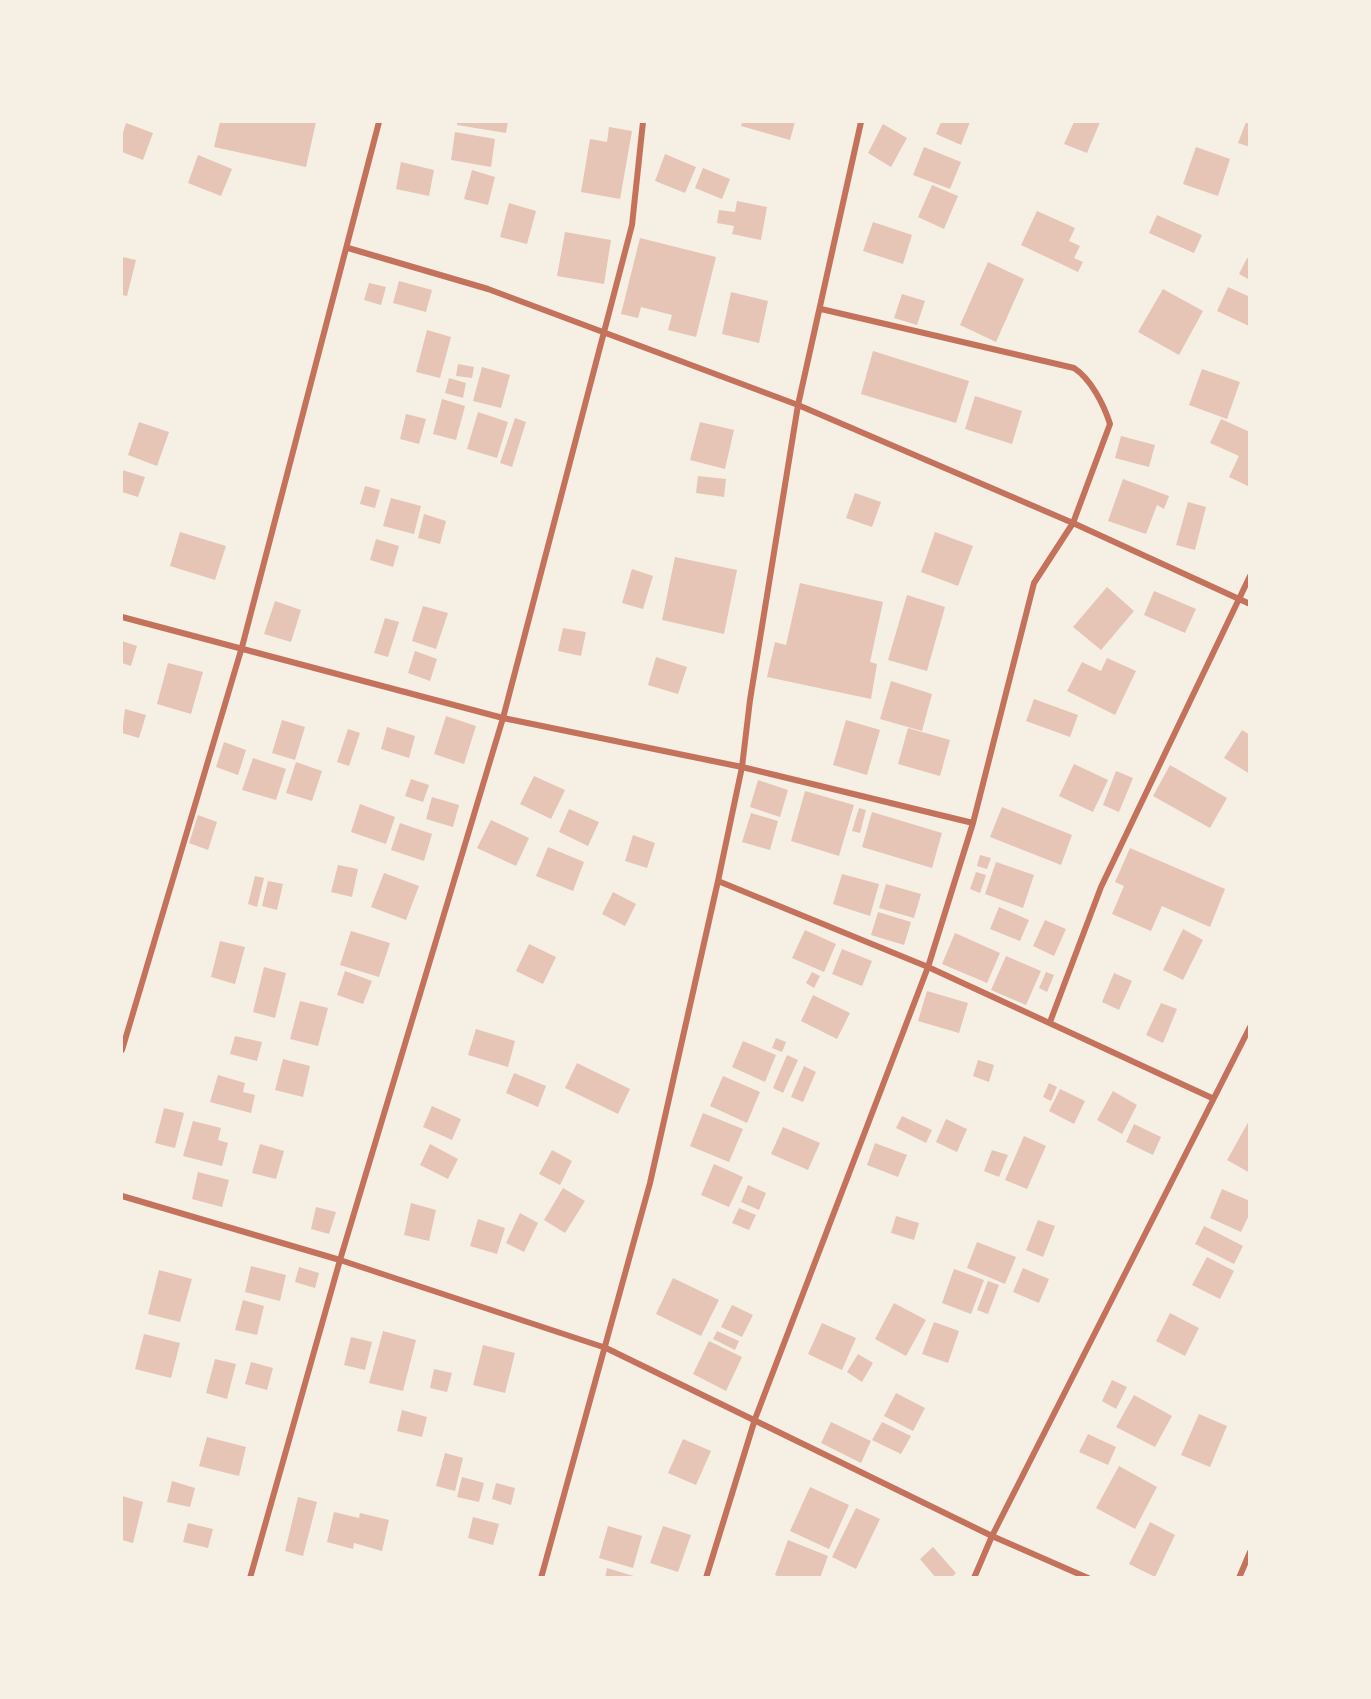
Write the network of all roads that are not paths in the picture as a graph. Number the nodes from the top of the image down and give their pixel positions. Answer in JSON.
{"nodes":[{"id":1,"x":379,"y":122,"type":"edge"},
{"id":2,"x":643,"y":122,"type":"edge"},
{"id":3,"x":861,"y":122,"type":"edge"},
{"id":4,"x":348,"y":248,"type":"junction"},
{"id":5,"x":821,"y":309,"type":"junction"},
{"id":6,"x":602,"y":332,"type":"junction"},
{"id":7,"x":798,"y":405,"type":"junction"},
{"id":8,"x":1073,"y":523,"type":"junction"},
{"id":9,"x":1250,"y":576,"type":"edge"},
{"id":10,"x":1240,"y":599,"type":"junction"},
{"id":11,"x":1250,"y":604,"type":"edge"},
{"id":12,"x":122,"y":617,"type":"edge"},
{"id":13,"x":242,"y":647,"type":"junction"},
{"id":14,"x":503,"y":718,"type":"junction"},
{"id":15,"x":742,"y":766,"type":"junction"},
{"id":16,"x":973,"y":823,"type":"junction"},
{"id":17,"x":718,"y":881,"type":"junction"},
{"id":18,"x":928,"y":967,"type":"junction"},
{"id":19,"x":1050,"y":1022,"type":"junction"},
{"id":20,"x":1250,"y":1027,"type":"edge"},
{"id":21,"x":122,"y":1050,"type":"edge"},
{"id":22,"x":1212,"y":1098,"type":"junction"},
{"id":23,"x":122,"y":1196,"type":"edge"},
{"id":24,"x":340,"y":1260,"type":"junction"},
{"id":25,"x":606,"y":1348,"type":"junction"},
{"id":26,"x":755,"y":1419,"type":"junction"},
{"id":27,"x":992,"y":1536,"type":"junction"},
{"id":28,"x":1250,"y":1552,"type":"edge"},
{"id":29,"x":250,"y":1578,"type":"edge"},
{"id":30,"x":541,"y":1578,"type":"edge"},
{"id":31,"x":706,"y":1578,"type":"edge"},
{"id":32,"x":974,"y":1578,"type":"edge"},
{"id":33,"x":1088,"y":1578,"type":"edge"},
{"id":34,"x":1239,"y":1578,"type":"edge"}],
"edges":[{"from":1,"to":4,"type":"street"},
{"from":2,"to":6,"type":"street"},
{"from":3,"to":5,"type":"street"},
{"from":4,"to":6,"type":"street"},
{"from":4,"to":13,"type":"street"},
{"from":5,"to":7,"type":"street"},
{"from":5,"to":8,"type":"street"},
{"from":6,"to":7,"type":"street"},
{"from":6,"to":14,"type":"street"},
{"from":7,"to":8,"type":"street"},
{"from":7,"to":15,"type":"street"},
{"from":8,"to":10,"type":"street"},
{"from":8,"to":16,"type":"street"},
{"from":9,"to":10,"type":"street"},
{"from":10,"to":11,"type":"street"},
{"from":10,"to":19,"type":"street"},
{"from":12,"to":13,"type":"street"},
{"from":13,"to":14,"type":"street"},
{"from":13,"to":21,"type":"street"},
{"from":14,"to":15,"type":"street"},
{"from":14,"to":24,"type":"street"},
{"from":15,"to":16,"type":"street"},
{"from":15,"to":17,"type":"street"},
{"from":16,"to":18,"type":"street"},
{"from":17,"to":18,"type":"street"},
{"from":17,"to":25,"type":"street"},
{"from":18,"to":19,"type":"street"},
{"from":18,"to":26,"type":"street"},
{"from":19,"to":22,"type":"street"},
{"from":20,"to":22,"type":"street"},
{"from":22,"to":27,"type":"street"},
{"from":23,"to":24,"type":"street"},
{"from":24,"to":25,"type":"street"},
{"from":24,"to":29,"type":"street"},
{"from":25,"to":26,"type":"street"},
{"from":25,"to":30,"type":"street"},
{"from":26,"to":27,"type":"street"},
{"from":26,"to":31,"type":"street"},
{"from":27,"to":32,"type":"street"},
{"from":27,"to":33,"type":"street"},
{"from":28,"to":34,"type":"street"}]}
